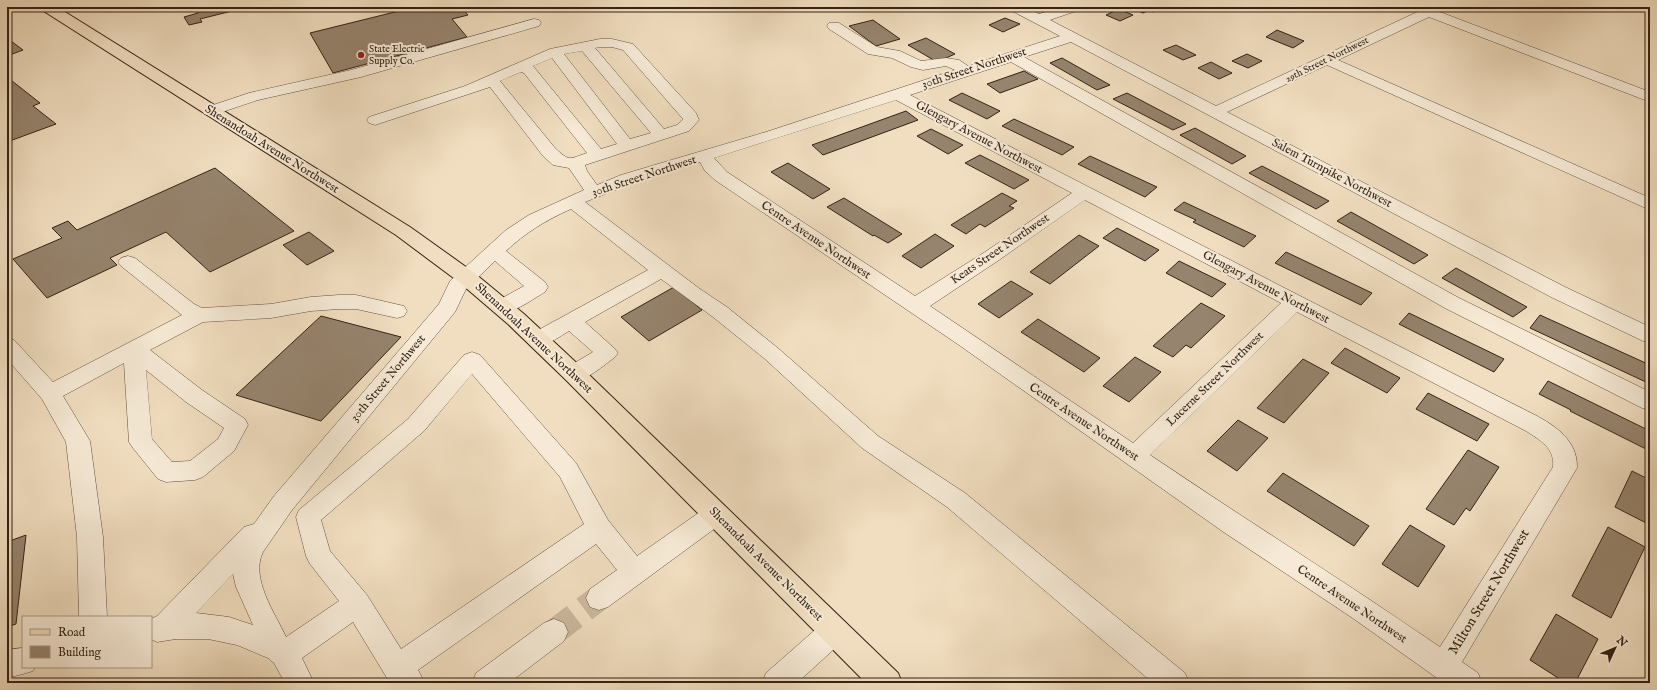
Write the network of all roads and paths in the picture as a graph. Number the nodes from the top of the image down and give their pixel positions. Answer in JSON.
{"nodes":[{"id":1,"x":47,"y":7,"type":"edge"},
{"id":2,"x":1015,"y":7,"type":"edge"},
{"id":3,"x":1074,"y":7,"type":"edge"},
{"id":4,"x":1434,"y":9,"type":"edge"},
{"id":5,"x":1039,"y":19,"type":"junction"},
{"id":6,"x":534,"y":23,"type":"dead end"},
{"id":7,"x":834,"y":26,"type":"dead end"},
{"id":8,"x":1072,"y":37,"type":"junction"},
{"id":9,"x":586,"y":46,"type":"junction"},
{"id":10,"x":555,"y":52,"type":"junction"},
{"id":11,"x":1011,"y":56,"type":"junction"},
{"id":12,"x":1328,"y":60,"type":"junction"},
{"id":13,"x":521,"y":66,"type":"junction"},
{"id":14,"x":966,"y":71,"type":"junction"},
{"id":15,"x":488,"y":82,"type":"junction"},
{"id":16,"x":897,"y":94,"type":"junction"},
{"id":17,"x":1650,"y":97,"type":"edge"},
{"id":18,"x":210,"y":111,"type":"junction"},
{"id":19,"x":1215,"y":112,"type":"junction"},
{"id":20,"x":375,"y":120,"type":"dead end"},
{"id":21,"x":661,"y":134,"type":"junction"},
{"id":22,"x":626,"y":145,"type":"junction"},
{"id":23,"x":597,"y":154,"type":"junction"},
{"id":24,"x":704,"y":156,"type":"junction"},
{"id":25,"x":576,"y":165,"type":"junction"},
{"id":26,"x":594,"y":192,"type":"junction"},
{"id":27,"x":1085,"y":192,"type":"junction"},
{"id":28,"x":572,"y":201,"type":"junction"},
{"id":29,"x":1650,"y":205,"type":"edge"},
{"id":30,"x":495,"y":252,"type":"junction"},
{"id":31,"x":128,"y":262,"type":"dead end"},
{"id":32,"x":661,"y":271,"type":"junction"},
{"id":33,"x":466,"y":276,"type":"junction"},
{"id":34,"x":1295,"y":302,"type":"junction"},
{"id":35,"x":915,"y":306,"type":"junction"},
{"id":36,"x":502,"y":307,"type":"junction"},
{"id":37,"x":397,"y":311,"type":"dead end"},
{"id":38,"x":199,"y":315,"type":"junction"},
{"id":39,"x":571,"y":321,"type":"junction"},
{"id":40,"x":1650,"y":336,"type":"edge"},
{"id":41,"x":538,"y":340,"type":"junction"},
{"id":42,"x":7,"y":345,"type":"edge"},
{"id":43,"x":134,"y":349,"type":"junction"},
{"id":44,"x":574,"y":374,"type":"junction"},
{"id":45,"x":50,"y":394,"type":"junction"},
{"id":46,"x":1650,"y":402,"type":"edge"},
{"id":47,"x":1134,"y":456,"type":"junction"},
{"id":48,"x":283,"y":503,"type":"junction"},
{"id":49,"x":716,"y":514,"type":"junction"},
{"id":50,"x":1535,"y":517,"type":"joint"},
{"id":51,"x":599,"y":528,"type":"junction"},
{"id":52,"x":634,"y":573,"type":"junction"},
{"id":53,"x":599,"y":598,"type":"tunnel mouth"},
{"id":54,"x":357,"y":604,"type":"junction"},
{"id":55,"x":93,"y":616,"type":"edge"},
{"id":56,"x":158,"y":629,"type":"edge"},
{"id":57,"x":834,"y":630,"type":"junction"},
{"id":58,"x":554,"y":632,"type":"tunnel mouth"},
{"id":59,"x":280,"y":651,"type":"junction"},
{"id":60,"x":22,"y":661,"type":"edge"},
{"id":61,"x":7,"y":664,"type":"edge"},
{"id":62,"x":1444,"y":666,"type":"junction"},
{"id":63,"x":404,"y":676,"type":"edge"},
{"id":64,"x":300,"y":683,"type":"edge"},
{"id":65,"x":486,"y":683,"type":"edge"},
{"id":66,"x":776,"y":683,"type":"edge"},
{"id":67,"x":887,"y":683,"type":"edge"},
{"id":68,"x":1175,"y":683,"type":"edge"},
{"id":69,"x":1468,"y":683,"type":"edge"}],
"edges":[{"from":1,"to":18,"type":"main road","name":"Shenandoah Avenue Northwest"},
{"from":2,"to":5,"type":"street","name":"Salem Turnpike Northwest"},
{"from":3,"to":5,"type":"street"},
{"from":4,"to":12,"type":"street","name":"29th Street Northwest"},
{"from":4,"to":17,"type":"street"},
{"from":5,"to":8,"type":"street","name":"Salem Turnpike Northwest"},
{"from":6,"to":18,"type":"street"},
{"from":7,"to":14,"type":"street"},
{"from":8,"to":11,"type":"street","name":"30th Street Northwest"},
{"from":8,"to":19,"type":"street","name":"Salem Turnpike Northwest"},
{"from":9,"to":10,"type":"street"},
{"from":9,"to":21,"type":"street"},
{"from":9,"to":21,"type":"street"},
{"from":10,"to":13,"type":"street"},
{"from":10,"to":22,"type":"street"},
{"from":11,"to":14,"type":"street","name":"30th Street Northwest"},
{"from":11,"to":46,"type":"street"},
{"from":12,"to":19,"type":"street","name":"29th Street Northwest"},
{"from":12,"to":29,"type":"street"},
{"from":13,"to":15,"type":"street"},
{"from":13,"to":23,"type":"street"},
{"from":14,"to":16,"type":"street","name":"30th Street Northwest"},
{"from":15,"to":20,"type":"street"},
{"from":15,"to":25,"type":"street"},
{"from":16,"to":24,"type":"street","name":"30th Street Northwest"},
{"from":16,"to":27,"type":"street","name":"Glengary Avenue Northwest"},
{"from":18,"to":33,"type":"main road","name":"Shenandoah Avenue Northwest"},
{"from":19,"to":40,"type":"street","name":"Salem Turnpike Northwest"},
{"from":21,"to":22,"type":"street"},
{"from":22,"to":23,"type":"street"},
{"from":23,"to":25,"type":"street"},
{"from":24,"to":26,"type":"street","name":"30th Street Northwest"},
{"from":24,"to":35,"type":"street","name":"Centre Avenue Northwest"},
{"from":25,"to":26,"type":"street"},
{"from":26,"to":28,"type":"street","name":"30th Street Northwest"},
{"from":27,"to":34,"type":"street","name":"Glengary Avenue Northwest"},
{"from":27,"to":35,"type":"street","name":"Keats Street Northwest"},
{"from":28,"to":30,"type":"street","name":"30th Street Northwest"},
{"from":28,"to":32,"type":"street"},
{"from":30,"to":33,"type":"street","name":"30th Street Northwest"},
{"from":30,"to":36,"type":"street"},
{"from":31,"to":38,"type":"street"},
{"from":32,"to":39,"type":"street"},
{"from":32,"to":68,"type":"street"},
{"from":33,"to":36,"type":"main road","name":"Shenandoah Avenue Northwest"},
{"from":33,"to":48,"type":"street","name":"30th Street Northwest"},
{"from":34,"to":47,"type":"street","name":"Lucerne Street Northwest"},
{"from":34,"to":50,"type":"street","name":"Glengary Avenue Northwest"},
{"from":35,"to":47,"type":"street","name":"Centre Avenue Northwest"},
{"from":36,"to":41,"type":"main road","name":"Shenandoah Avenue Northwest"},
{"from":37,"to":38,"type":"street"},
{"from":38,"to":43,"type":"street"},
{"from":39,"to":41,"type":"street"},
{"from":39,"to":44,"type":"street"},
{"from":41,"to":44,"type":"main road","name":"Shenandoah Avenue Northwest"},
{"from":42,"to":45,"type":"street"},
{"from":43,"to":43,"type":"street"},
{"from":43,"to":45,"type":"street"},
{"from":44,"to":49,"type":"main road","name":"Shenandoah Avenue Northwest"},
{"from":45,"to":55,"type":"street"},
{"from":47,"to":62,"type":"street","name":"Centre Avenue Northwest"},
{"from":48,"to":56,"type":"street","name":"30th Street Northwest"},
{"from":48,"to":59,"type":"street","name":"30th Street Northwest"},
{"from":49,"to":52,"type":"street"},
{"from":49,"to":57,"type":"main road","name":"Shenandoah Avenue Northwest"},
{"from":50,"to":62,"type":"street","name":"Milton Street Northwest"},
{"from":51,"to":52,"type":"street"},
{"from":51,"to":54,"type":"street"},
{"from":51,"to":63,"type":"street"},
{"from":52,"to":53,"type":"street"},
{"from":54,"to":59,"type":"street"},
{"from":54,"to":63,"type":"street"},
{"from":56,"to":59,"type":"street","name":"30th Street Northwest"},
{"from":57,"to":66,"type":"street"},
{"from":57,"to":67,"type":"main road","name":"Shenandoah Avenue Northwest"},
{"from":58,"to":65,"type":"street"},
{"from":59,"to":64,"type":"street"},
{"from":60,"to":61,"type":"street"},
{"from":62,"to":69,"type":"street","name":"Centre Avenue Northwest"}]}
